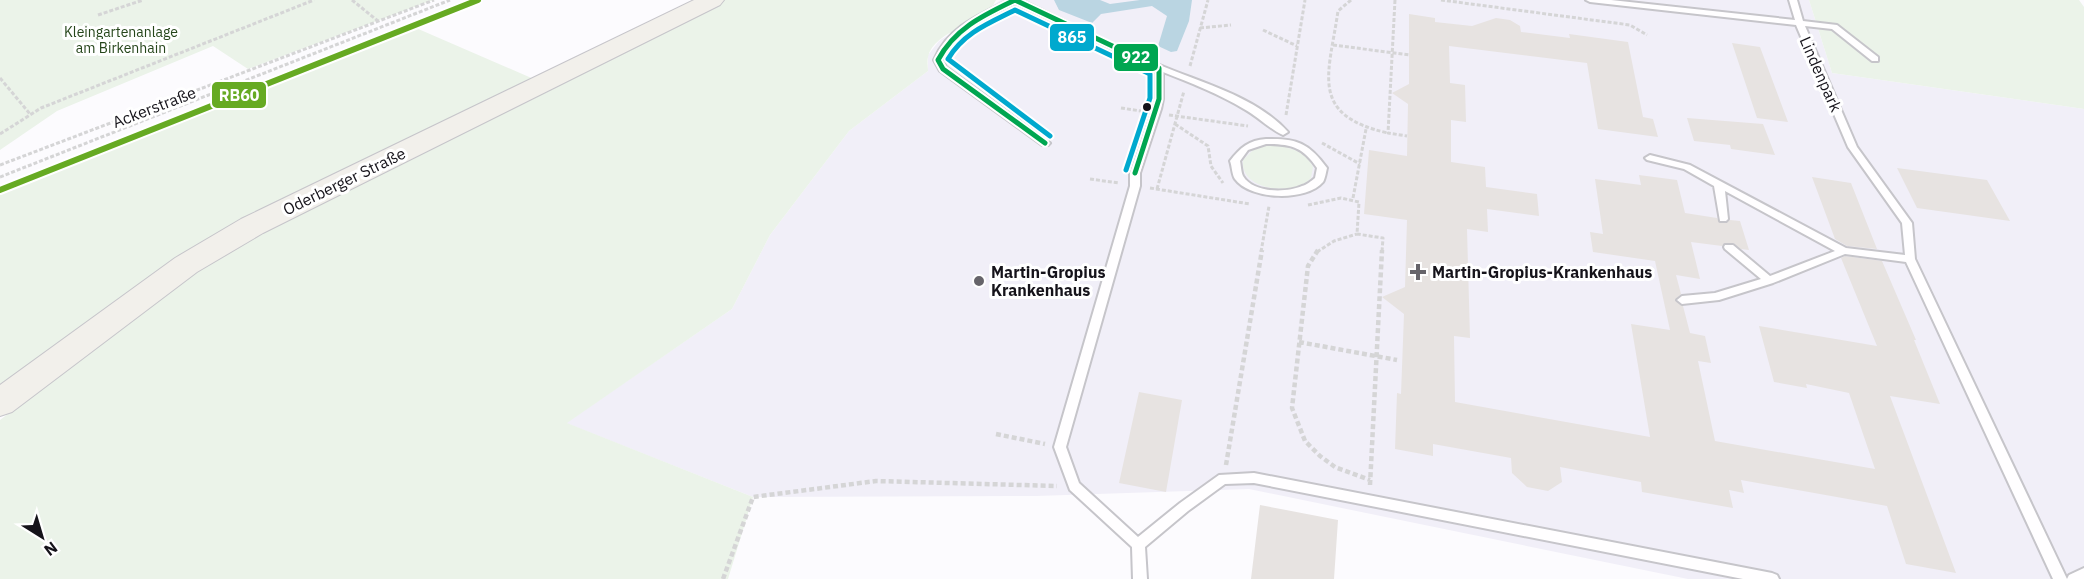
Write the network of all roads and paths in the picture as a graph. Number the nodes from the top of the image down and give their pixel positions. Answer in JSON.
{"nodes":[{"id":1,"x":143,"y":0,"type":"edge"},
{"id":2,"x":314,"y":0,"type":"edge"},
{"id":3,"x":352,"y":0,"type":"edge"},
{"id":4,"x":434,"y":0,"type":"edge"},
{"id":5,"x":450,"y":0,"type":"edge"},
{"id":6,"x":712,"y":0,"type":"edge"},
{"id":7,"x":1305,"y":0,"type":"edge"},
{"id":8,"x":1351,"y":0,"type":"edge"},
{"id":9,"x":1395,"y":0,"type":"edge"},
{"id":10,"x":1441,"y":0,"type":"edge"},
{"id":11,"x":1590,"y":0,"type":"edge"},
{"id":12,"x":1793,"y":0,"type":"edge"},
{"id":13,"x":98,"y":15,"type":"dead end"},
{"id":14,"x":378,"y":21,"type":"junction"},
{"id":15,"x":1231,"y":25,"type":"dead end"},
{"id":16,"x":1800,"y":25,"type":"junction"},
{"id":17,"x":1200,"y":28,"type":"dead end"},
{"id":18,"x":1263,"y":30,"type":"dead end"},
{"id":19,"x":1647,"y":35,"type":"dead end"},
{"id":20,"x":1334,"y":45,"type":"junction"},
{"id":21,"x":1297,"y":46,"type":"junction"},
{"id":22,"x":1392,"y":53,"type":"junction"},
{"id":23,"x":1410,"y":56,"type":"dead end"},
{"id":24,"x":1875,"y":59,"type":"dead end"},
{"id":25,"x":1159,"y":68,"type":"junction"},
{"id":26,"x":0,"y":78,"type":"edge"},
{"id":27,"x":30,"y":115,"type":"junction"},
{"id":28,"x":1225,"y":122,"type":"dead end"},
{"id":29,"x":1249,"y":126,"type":"dead end"},
{"id":30,"x":1366,"y":129,"type":"junction"},
{"id":31,"x":1283,"y":132,"type":"joint"},
{"id":32,"x":1388,"y":133,"type":"junction"},
{"id":33,"x":0,"y":134,"type":"edge"},
{"id":34,"x":1407,"y":136,"type":"dead end"},
{"id":35,"x":1045,"y":143,"type":"dead end"},
{"id":36,"x":1650,"y":158,"type":"dead end"},
{"id":37,"x":0,"y":165,"type":"edge"},
{"id":38,"x":0,"y":177,"type":"edge"},
{"id":39,"x":1090,"y":178,"type":"dead end"},
{"id":40,"x":1719,"y":184,"type":"junction"},
{"id":41,"x":1136,"y":186,"type":"junction"},
{"id":42,"x":1271,"y":193,"type":"junction"},
{"id":43,"x":1257,"y":205,"type":"dead end"},
{"id":44,"x":1723,"y":219,"type":"dead end"},
{"id":45,"x":1357,"y":234,"type":"junction"},
{"id":46,"x":1730,"y":247,"type":"dead end"},
{"id":47,"x":1844,"y":251,"type":"junction"},
{"id":48,"x":1910,"y":259,"type":"junction"},
{"id":49,"x":1769,"y":280,"type":"junction"},
{"id":50,"x":1682,"y":300,"type":"dead end"},
{"id":51,"x":1299,"y":342,"type":"junction"},
{"id":52,"x":1377,"y":357,"type":"junction"},
{"id":53,"x":1397,"y":360,"type":"dead end"},
{"id":54,"x":0,"y":403,"type":"edge"},
{"id":55,"x":996,"y":434,"type":"dead end"},
{"id":56,"x":1060,"y":447,"type":"junction"},
{"id":57,"x":1223,"y":479,"type":"junction"},
{"id":58,"x":1370,"y":480,"type":"junction"},
{"id":59,"x":1074,"y":486,"type":"junction"},
{"id":60,"x":1370,"y":500,"type":"junction"},
{"id":61,"x":1138,"y":545,"type":"junction"},
{"id":62,"x":2084,"y":574,"type":"edge"},
{"id":63,"x":723,"y":579,"type":"edge"},
{"id":64,"x":1140,"y":579,"type":"edge"},
{"id":65,"x":1772,"y":579,"type":"edge"},
{"id":66,"x":2060,"y":579,"type":"edge"},
{"id":67,"x":2074,"y":579,"type":"edge"}],
"edges":[{"from":1,"to":13,"type":"path"},
{"from":2,"to":27,"type":"path"},
{"from":3,"to":14,"type":"path"},
{"from":4,"to":14,"type":"path","name":"Ackerstraße"},
{"from":5,"to":38,"type":"path"},
{"from":6,"to":54,"type":"main road","name":"Oderberger Straße"},
{"from":7,"to":21,"type":"path"},
{"from":8,"to":20,"type":"path"},
{"from":9,"to":22,"type":"path"},
{"from":10,"to":19,"type":"path"},
{"from":11,"to":16,"type":"lane"},
{"from":12,"to":16,"type":"lane","name":"Lindenpark"},
{"from":14,"to":37,"type":"path","name":"Ackerstraße"},
{"from":15,"to":17,"type":"path"},
{"from":16,"to":24,"type":"lane"},
{"from":16,"to":48,"type":"lane","name":"Lindenpark"},
{"from":18,"to":21,"type":"path"},
{"from":20,"to":22,"type":"path"},
{"from":20,"to":30,"type":"path"},
{"from":21,"to":31,"type":"path"},
{"from":22,"to":23,"type":"path"},
{"from":22,"to":32,"type":"path"},
{"from":25,"to":31,"type":"lane"},
{"from":25,"to":35,"type":"lane"},
{"from":25,"to":41,"type":"lane"},
{"from":26,"to":27,"type":"path"},
{"from":27,"to":33,"type":"path"},
{"from":28,"to":29,"type":"path"},
{"from":30,"to":32,"type":"path"},
{"from":30,"to":45,"type":"path"},
{"from":32,"to":34,"type":"path"},
{"from":36,"to":40,"type":"lane"},
{"from":39,"to":41,"type":"path"},
{"from":40,"to":44,"type":"lane"},
{"from":40,"to":47,"type":"lane"},
{"from":41,"to":43,"type":"path"},
{"from":41,"to":56,"type":"lane"},
{"from":42,"to":42,"type":"lane"},
{"from":42,"to":57,"type":"path"},
{"from":45,"to":51,"type":"path"},
{"from":45,"to":52,"type":"path"},
{"from":46,"to":49,"type":"lane"},
{"from":47,"to":48,"type":"lane"},
{"from":47,"to":49,"type":"lane"},
{"from":48,"to":66,"type":"lane"},
{"from":49,"to":50,"type":"lane"},
{"from":51,"to":52,"type":"path"},
{"from":51,"to":58,"type":"path"},
{"from":52,"to":53,"type":"path"},
{"from":52,"to":58,"type":"path"},
{"from":55,"to":56,"type":"path"},
{"from":56,"to":59,"type":"lane"},
{"from":57,"to":60,"type":"lane"},
{"from":57,"to":61,"type":"lane"},
{"from":58,"to":60,"type":"path"},
{"from":59,"to":61,"type":"lane"},
{"from":59,"to":63,"type":"path"},
{"from":60,"to":65,"type":"lane"},
{"from":61,"to":64,"type":"lane"},
{"from":62,"to":67,"type":"lane"}]}
